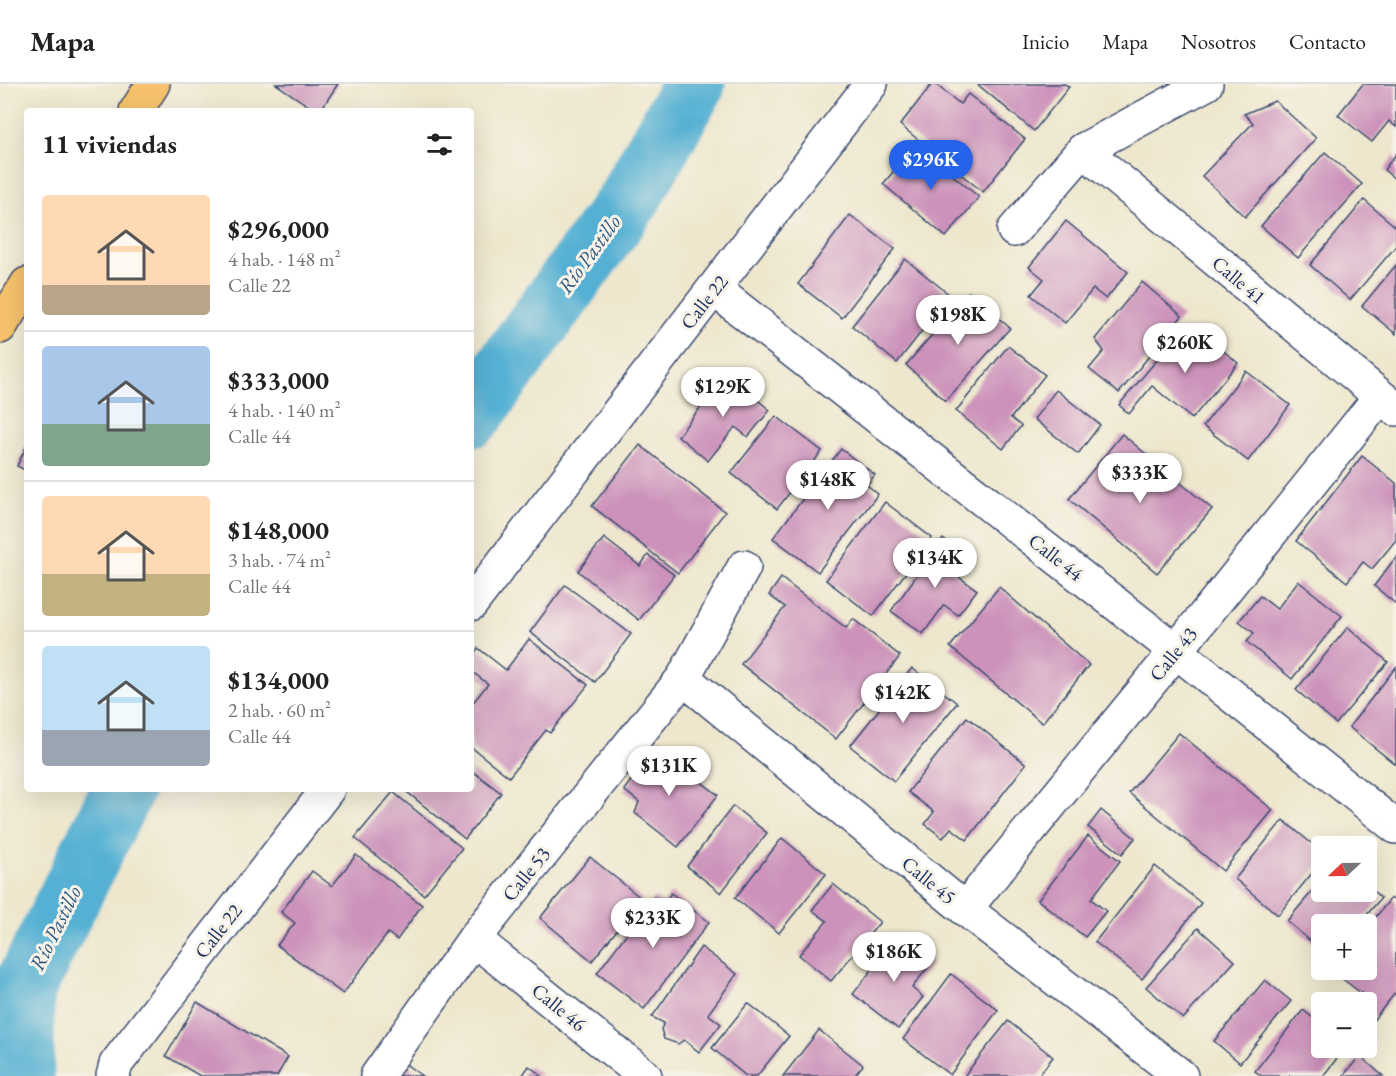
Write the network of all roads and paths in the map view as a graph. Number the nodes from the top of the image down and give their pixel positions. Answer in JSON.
{"nodes":[{"id":1,"x":153,"y":84,"type":"edge"},
{"id":2,"x":871,"y":84,"type":"edge"},
{"id":3,"x":1206,"y":84,"type":"edge"},
{"id":4,"x":138,"y":108,"type":"edge"},
{"id":5,"x":1083,"y":150,"type":"junction"},
{"id":6,"x":1014,"y":230,"type":"dead end"},
{"id":7,"x":24,"y":289,"type":"edge"},
{"id":8,"x":714,"y":289,"type":"junction"},
{"id":9,"x":0,"y":327,"type":"edge"},
{"id":10,"x":1388,"y":403,"type":"edge"},
{"id":11,"x":744,"y":567,"type":"dead end"},
{"id":12,"x":474,"y":600,"type":"edge"},
{"id":13,"x":1176,"y":651,"type":"junction"},
{"id":14,"x":683,"y":678,"type":"junction"},
{"id":15,"x":326,"y":792,"type":"edge"},
{"id":16,"x":1396,"y":827,"type":"edge"},
{"id":17,"x":965,"y":909,"type":"junction"},
{"id":18,"x":474,"y":939,"type":"junction"},
{"id":19,"x":112,"y":1076,"type":"edge"},
{"id":20,"x":377,"y":1076,"type":"edge"},
{"id":21,"x":645,"y":1076,"type":"edge"},
{"id":22,"x":1180,"y":1076,"type":"edge"}],
"edges":[{"from":1,"to":4,"type":"main road"},
{"from":2,"to":8,"type":"street","name":"Calle 22"},
{"from":3,"to":5,"type":"street"},
{"from":5,"to":6,"type":"street"},
{"from":5,"to":10,"type":"street","name":"Calle 41"},
{"from":7,"to":9,"type":"main road"},
{"from":8,"to":12,"type":"street","name":"Calle 22"},
{"from":8,"to":13,"type":"street","name":"Calle 44"},
{"from":10,"to":13,"type":"street","name":"Calle 43"},
{"from":11,"to":14,"type":"street","name":"Calle 53"},
{"from":13,"to":16,"type":"street","name":"Calle 44"},
{"from":13,"to":17,"type":"street","name":"Calle 43"},
{"from":14,"to":17,"type":"street","name":"Calle 45"},
{"from":14,"to":18,"type":"street","name":"Calle 53"},
{"from":15,"to":19,"type":"street","name":"Calle 22"},
{"from":17,"to":22,"type":"street","name":"Calle 45"},
{"from":18,"to":20,"type":"street","name":"Calle 53"},
{"from":18,"to":21,"type":"street","name":"Calle 46"}]}
